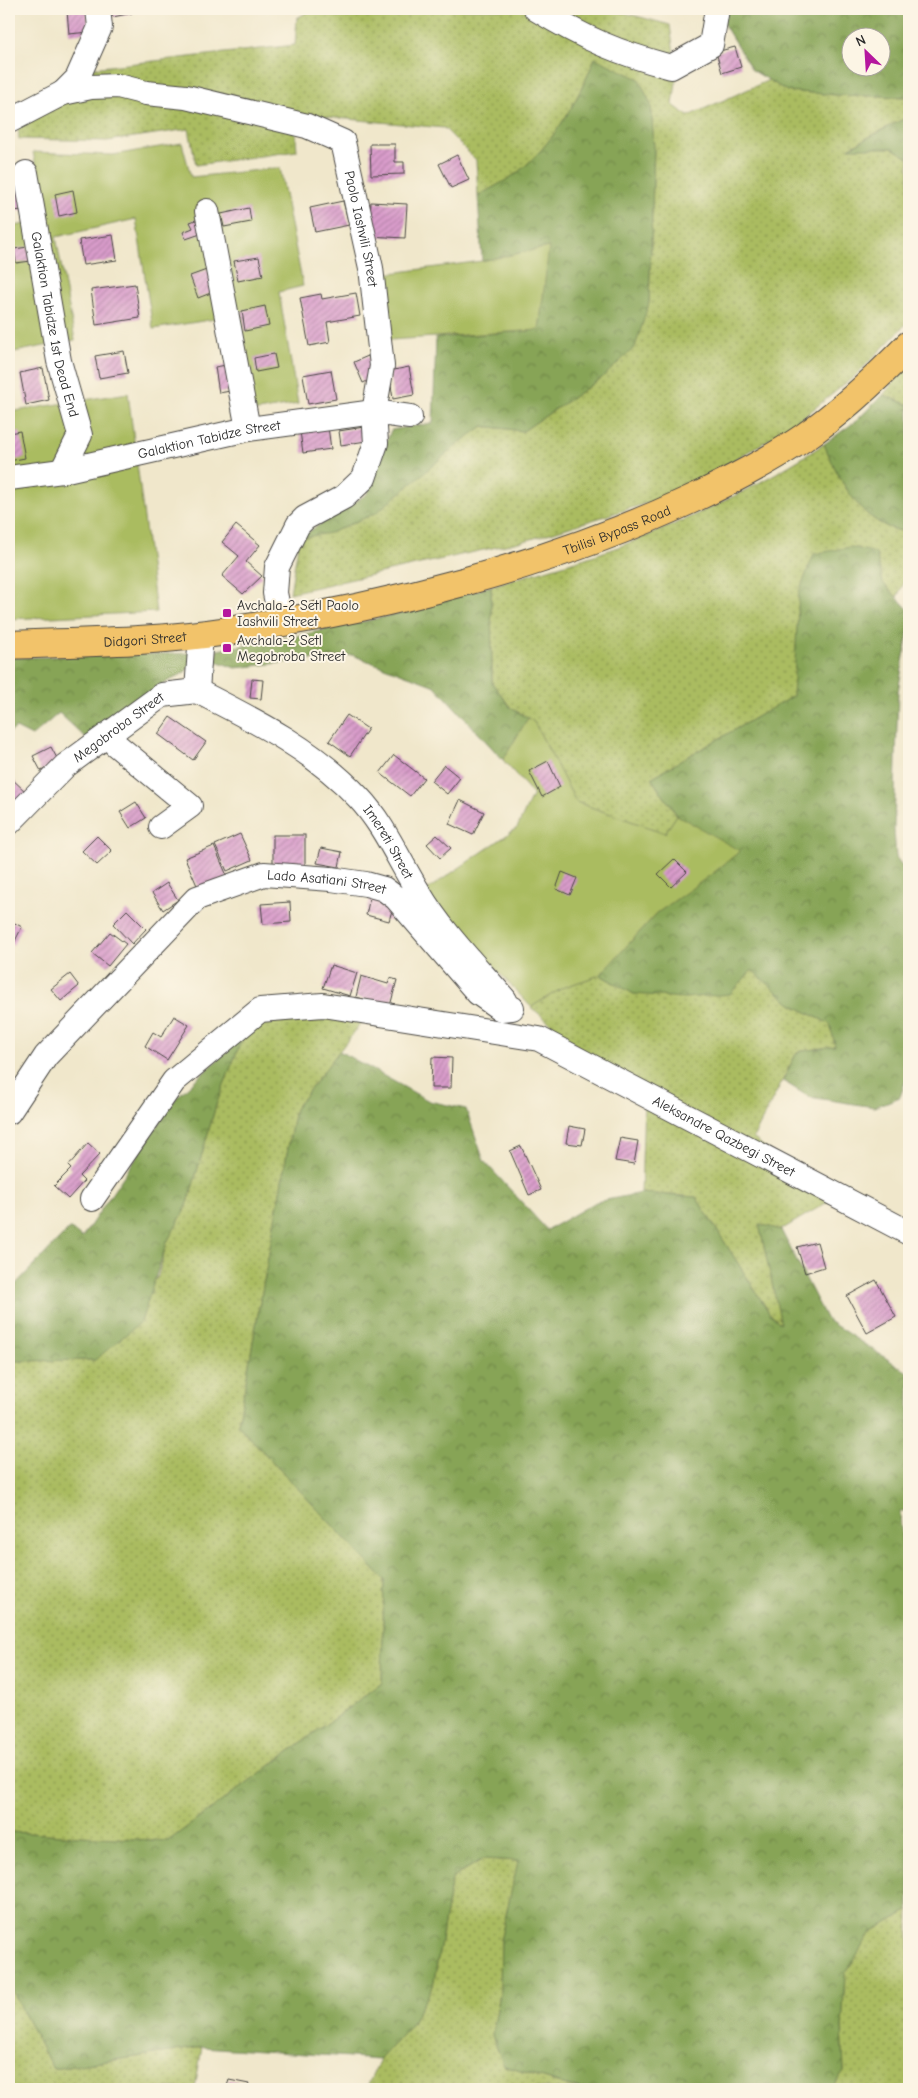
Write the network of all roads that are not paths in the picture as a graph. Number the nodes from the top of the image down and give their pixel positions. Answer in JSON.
{"nodes":[{"id":1,"x":98,"y":9,"type":"edge"},
{"id":2,"x":536,"y":9,"type":"edge"},
{"id":3,"x":717,"y":9,"type":"edge"},
{"id":4,"x":63,"y":94,"type":"junction"},
{"id":5,"x":9,"y":121,"type":"edge"},
{"id":6,"x":26,"y":173,"type":"dead end"},
{"id":7,"x":207,"y":211,"type":"dead end"},
{"id":8,"x":909,"y":345,"type":"edge"},
{"id":9,"x":374,"y":412,"type":"junction"},
{"id":10,"x":410,"y":417,"type":"dead end"},
{"id":11,"x":248,"y":429,"type":"junction"},
{"id":12,"x":62,"y":471,"type":"junction"},
{"id":13,"x":9,"y":478,"type":"edge"},
{"id":14,"x":281,"y":622,"type":"junction"},
{"id":15,"x":201,"y":634,"type":"junction"},
{"id":16,"x":9,"y":645,"type":"edge"},
{"id":17,"x":196,"y":691,"type":"junction"},
{"id":18,"x":112,"y":732,"type":"junction"},
{"id":19,"x":9,"y":823,"type":"edge"},
{"id":20,"x":161,"y":827,"type":"dead end"},
{"id":21,"x":512,"y":1008,"type":"junction"},
{"id":22,"x":539,"y":1039,"type":"junction"},
{"id":23,"x":9,"y":1112,"type":"edge"},
{"id":24,"x":92,"y":1199,"type":"dead end"},
{"id":25,"x":909,"y":1232,"type":"edge"}],
"edges":[{"from":1,"to":4,"type":"street"},
{"from":2,"to":3,"type":"street"},
{"from":4,"to":5,"type":"street","name":"Paolo Iashvili Street"},
{"from":4,"to":9,"type":"street","name":"Paolo Iashvili Street"},
{"from":6,"to":12,"type":"street","name":"Galaktion Tabidze 1st Dead End"},
{"from":7,"to":11,"type":"street"},
{"from":8,"to":14,"type":"highway","name":"Tbilisi Bypass Road"},
{"from":9,"to":10,"type":"street","name":"Galaktion Tabidze Street"},
{"from":9,"to":11,"type":"street","name":"Galaktion Tabidze Street"},
{"from":9,"to":14,"type":"street","name":"Paolo Iashvili Street"},
{"from":11,"to":12,"type":"street","name":"Galaktion Tabidze Street"},
{"from":12,"to":13,"type":"street","name":"Galaktion Tabidze Street"},
{"from":14,"to":15,"type":"highway","name":"Didgori Street"},
{"from":15,"to":16,"type":"highway","name":"Didgori Street"},
{"from":15,"to":17,"type":"street"},
{"from":17,"to":18,"type":"street","name":"Megobroba Street"},
{"from":17,"to":21,"type":"street","name":"Imereti Street"},
{"from":18,"to":19,"type":"street","name":"Megobroba Street"},
{"from":18,"to":20,"type":"street"},
{"from":21,"to":22,"type":"street","name":"Imereti Street"},
{"from":21,"to":23,"type":"street","name":"Lado Asatiani Street"},
{"from":22,"to":24,"type":"street"},
{"from":22,"to":25,"type":"street","name":"Aleksandre Qazbegi Street"}]}
